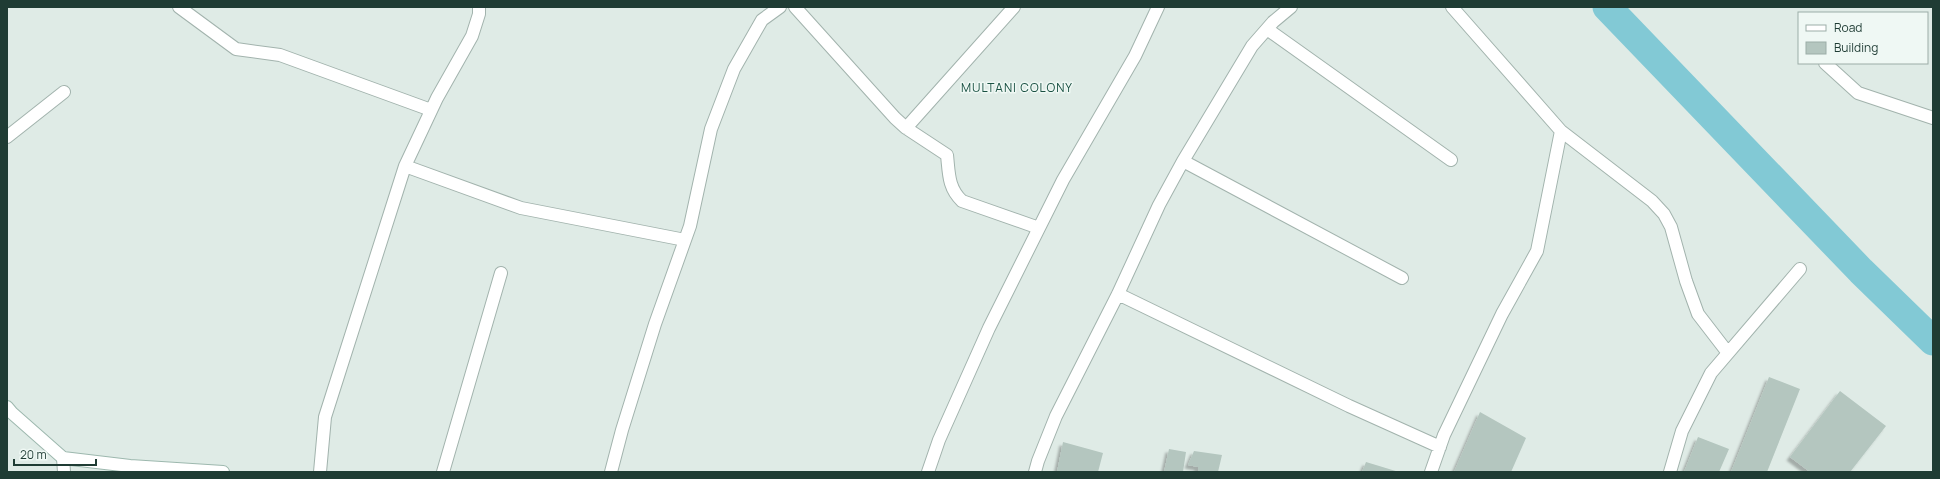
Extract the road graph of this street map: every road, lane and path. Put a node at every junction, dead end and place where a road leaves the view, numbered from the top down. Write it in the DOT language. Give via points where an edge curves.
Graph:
graph roads {
  1 [pos="179,7"];
  2 [pos="479,7"];
  3 [pos="780,7"];
  4 [pos="795,7"];
  5 [pos="1014,7"];
  6 [pos="1158,7"];
  7 [pos="1291,7"];
  8 [pos="1452,7"];
  9 [pos="1267,29"];
  10 [pos="1826,64"];
  11 [pos="64,92"];
  12 [pos="431,110"];
  13 [pos="1933,118"];
  14 [pos="906,128"];
  15 [pos="1561,131"];
  16 [pos="7,137"];
  17 [pos="1451,160"];
  18 [pos="1183,161"];
  19 [pos="405,166"];
  20 [pos="1039,228"];
  21 [pos="685,240"];
  22 [pos="1800,269"];
  23 [pos="501,273"];
  24 [pos="1402,278"];
  25 [pos="1118,294"];
  26 [pos="1728,352"];
  27 [pos="9,413"];
  28 [pos="1440,447"];
  29 [pos="63,458"];
  30 [pos="64,472"];
  31 [pos="223,472"];
  32 [pos="320,472"];
  33 [pos="443,472"];
  34 [pos="611,472"];
  35 [pos="928,472"];
  36 [pos="1035,472"];
  37 [pos="1431,472"];
  38 [pos="1670,472"];
  1 -- 12 [label="street" via="236,49 280,55"];
  2 -- 12 [label="street" via="472,36"];
  3 -- 21 [label="street" via="762,20 734,69 711,129"];
  4 -- 14 [label="street"];
  5 -- 14 [label="street"];
  6 -- 20 [label="street" via="1135,56 1063,180"];
  7 -- 9 [label="street"];
  8 -- 15 [label="street"];
  9 -- 17 [label="street"];
  9 -- 18 [label="street" via="1252,46"];
  10 -- 13 [label="street" via="1858,93"];
  11 -- 16 [label="street"];
  12 -- 19 [label="street"];
  14 -- 20 [label="street" via="947,155 950,185 962,202"];
  15 -- 26 [label="street" via="1652,201 1664,214 1671,227 1691,299 1698,314"];
  15 -- 28 [label="street" via="1537,251 1502,314"];
  18 -- 24 [label="street"];
  18 -- 25 [label="street" via="1159,205"];
  19 -- 21 [label="street" via="521,208"];
  19 -- 32 [label="street" via="325,417"];
  20 -- 35 [label="street" via="986,335 939,440"];
  21 -- 34 [label="street" via="650,339"];
  22 -- 26 [label="street"];
  23 -- 33 [label="street"];
  25 -- 28 [label="street" via="1349,406"];
  25 -- 36 [label="street" via="1056,416"];
  26 -- 38 [label="street" via="1711,373 1686,424"];
  27 -- 29 [label="street"];
  28 -- 37 [label="street"];
  29 -- 30 [label="street"];
  29 -- 31 [label="street" via="130,466"];
}
